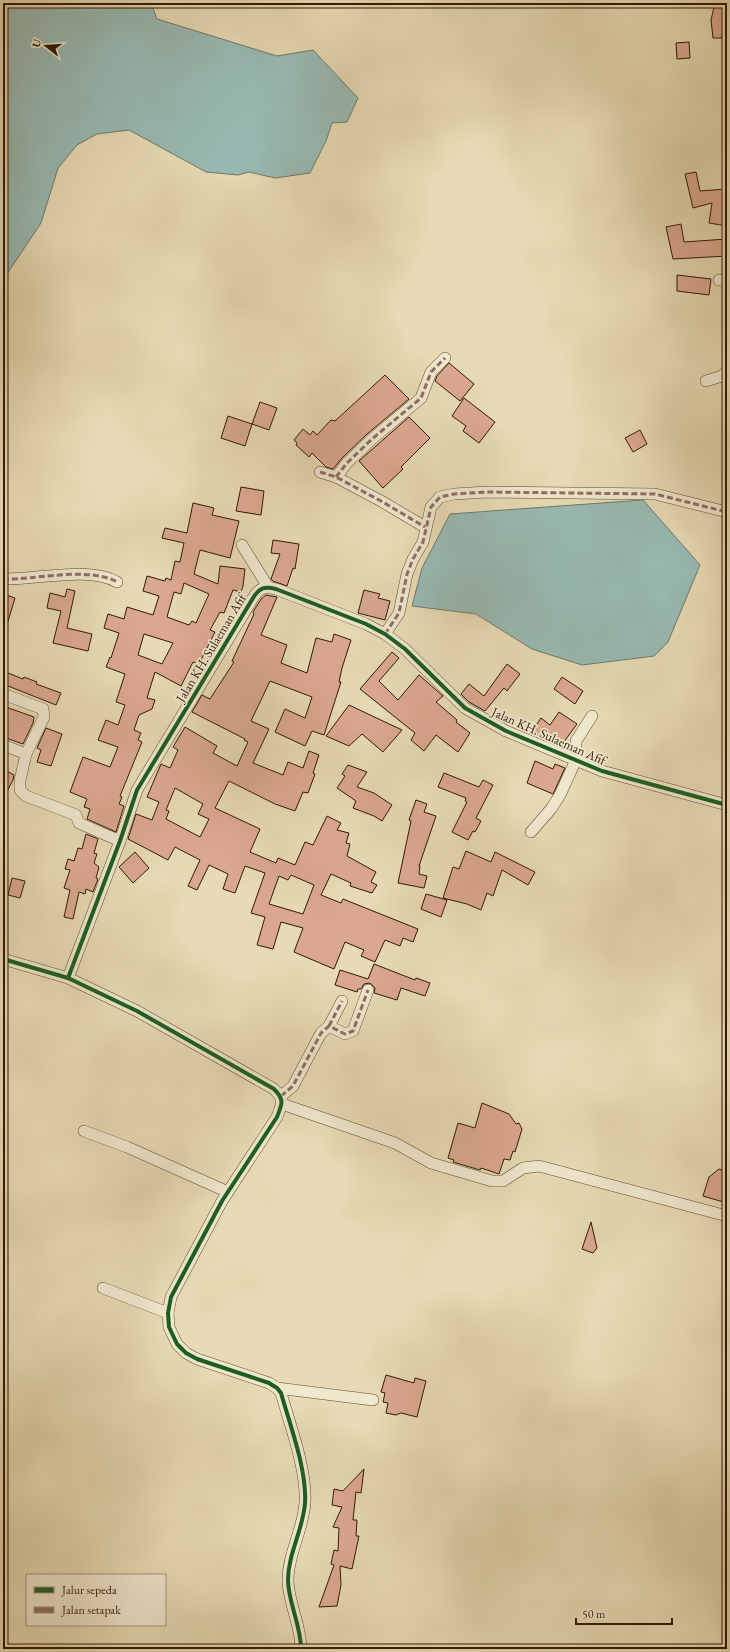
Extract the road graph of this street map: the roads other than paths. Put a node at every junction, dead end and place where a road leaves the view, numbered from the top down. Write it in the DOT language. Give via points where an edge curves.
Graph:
graph roads {
  1 [pos="444,358"];
  2 [pos="727,371"];
  3 [pos="706,381"];
  4 [pos="320,472"];
  5 [pos="336,477"];
  6 [pos="727,512"];
  7 [pos="425,527"];
  8 [pos="242,545"];
  9 [pos="3,579"];
  10 [pos="117,582"];
  11 [pos="268,587"];
  12 [pos="385,634"];
  13 [pos="3,694"];
  14 [pos="592,716"];
  15 [pos="3,745"];
  16 [pos="26,754"];
  17 [pos="576,760"];
  18 [pos="727,805"];
  19 [pos="531,832"];
  20 [pos="120,840"];
  21 [pos="3,960"];
  22 [pos="68,978"];
  23 [pos="368,990"];
  24 [pos="342,1001"];
  25 [pos="329,1026"];
  26 [pos="281,1100"];
  27 [pos="84,1131"];
  28 [pos="228,1192"];
  29 [pos="727,1216"];
  30 [pos="103,1288"];
  31 [pos="168,1313"];
  32 [pos="277,1388"];
  33 [pos="373,1400"];
  34 [pos="301,1649"];
  1 -- 5 [label="street" via="431,372 421,398 380,432"];
  2 -- 3 [label="street" via="722,376"];
  4 -- 5 [label="street"];
  5 -- 7 [label="street"];
  6 -- 7 [label="street" via="655,494 488,492 440,497 431,506"];
  7 -- 12 [label="street" via="423,542 412,560 399,613"];
  8 -- 11 [label="street"];
  9 -- 10 [label="street" via="84,575"];
  11 -- 12 [label="street, Jalan KH. Sulaeman Afif" via="366,624"];
  11 -- 20 [label="street, Jalan KH. Sulaeman Afif" via="257,592 137,790"];
  12 -- 17 [label="street, Jalan KH. Sulaeman Afif" via="405,649 465,708 506,731"];
  13 -- 16 [label="street" via="43,709 44,717"];
  14 -- 17 [label="street" via="576,742"];
  15 -- 16 [label="street"];
  16 -- 20 [label="street" via="20,780 20,790 26,796 76,814 79,823"];
  17 -- 18 [label="street, Jalan KH. Sulaeman Afif" via="602,772"];
  17 -- 19 [label="street" via="560,795"];
  20 -- 22 [label="street, Jalan KH. Sulaeman Afif"];
  21 -- 22 [label="street"];
  22 -- 26 [label="street" via="137,1011 274,1089"];
  23 -- 25 [label="street" via="353,1031 345,1034"];
  24 -- 25 [label="street"];
  25 -- 26 [label="street" via="322,1033 293,1086"];
  26 -- 28 [label="street" via="277,1117"];
  26 -- 29 [label="street" via="395,1142 431,1163 492,1181 503,1182 523,1168 539,1166"];
  27 -- 28 [label="street" via="127,1146"];
  28 -- 31 [label="street" via="200,1239 171,1297"];
  30 -- 31 [label="street"];
  31 -- 32 [label="street" via="177,1344 186,1353"];
  32 -- 33 [label="street"];
  32 -- 34 [label="street" via="281,1393 297,1450 305,1490 305,1504 289,1566 288,1581 299,1627"];
}
